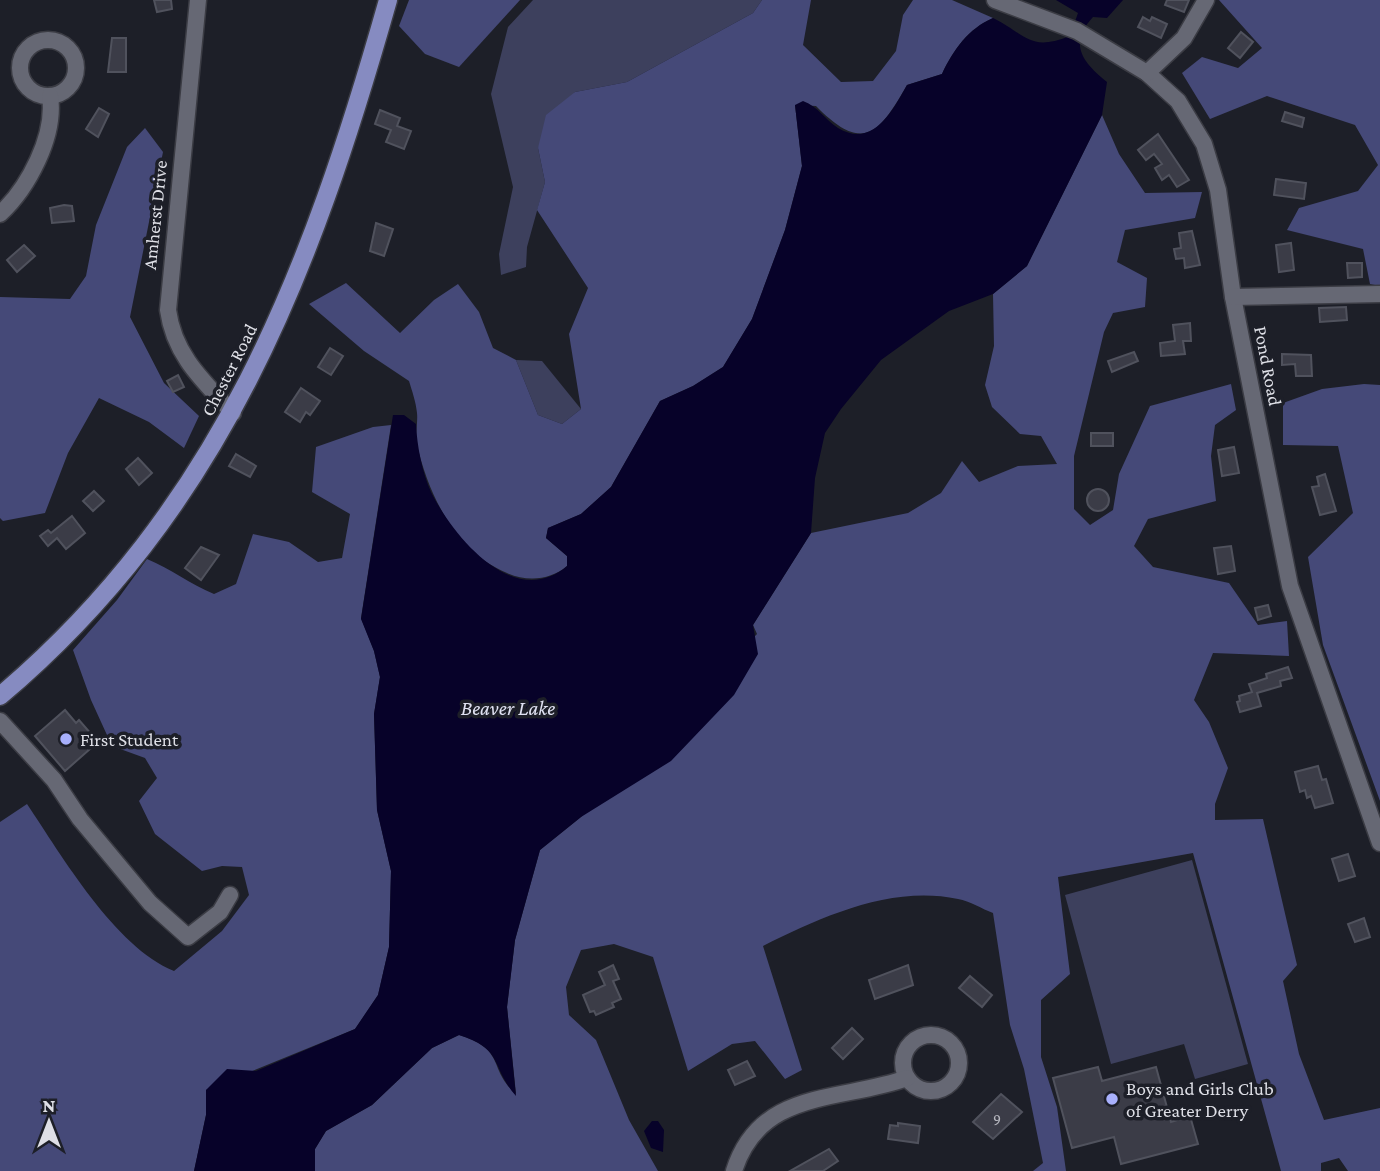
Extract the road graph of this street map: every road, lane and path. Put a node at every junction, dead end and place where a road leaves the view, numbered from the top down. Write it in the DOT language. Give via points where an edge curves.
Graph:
graph roads {
  1 [pos="198,0"];
  2 [pos="388,0"];
  3 [pos="996,0"];
  4 [pos="1206,0"];
  5 [pos="1147,73"];
  6 [pos="50,96"];
  7 [pos="0,214"];
  8 [pos="1380,294"];
  9 [pos="1233,297"];
  10 [pos="233,413"];
  11 [pos="0,695"];
  12 [pos="0,721"];
  13 [pos="1380,843"];
  14 [pos="230,895"];
  15 [pos="907,1077"];
  16 [pos="734,1171"];
  1 -- 10 [label="street, Amherst Drive" via="168,310 173,336 185,359"];
  2 -- 10 [label="main road, Chester Road" via="305,254"];
  3 -- 5 [label="street, Pond Road" via="1103,44"];
  4 -- 5 [label="street" via="1184,38"];
  5 -- 9 [label="street, Pond Road" via="1178,101 1204,144 1218,190"];
  6 -- 7 [label="street" via="50,116 36,165 24,188"];
  8 -- 9 [label="street"];
  9 -- 13 [label="street, Pond Road" via="1290,586"];
  10 -- 11 [label="main road, Chester Road" via="140,552 68,632"];
  12 -- 14 [label="street" via="54,780 150,903 187,937 220,912"];
  15 -- 16 [label="street" via="805,1101 779,1112 752,1136"];
}
